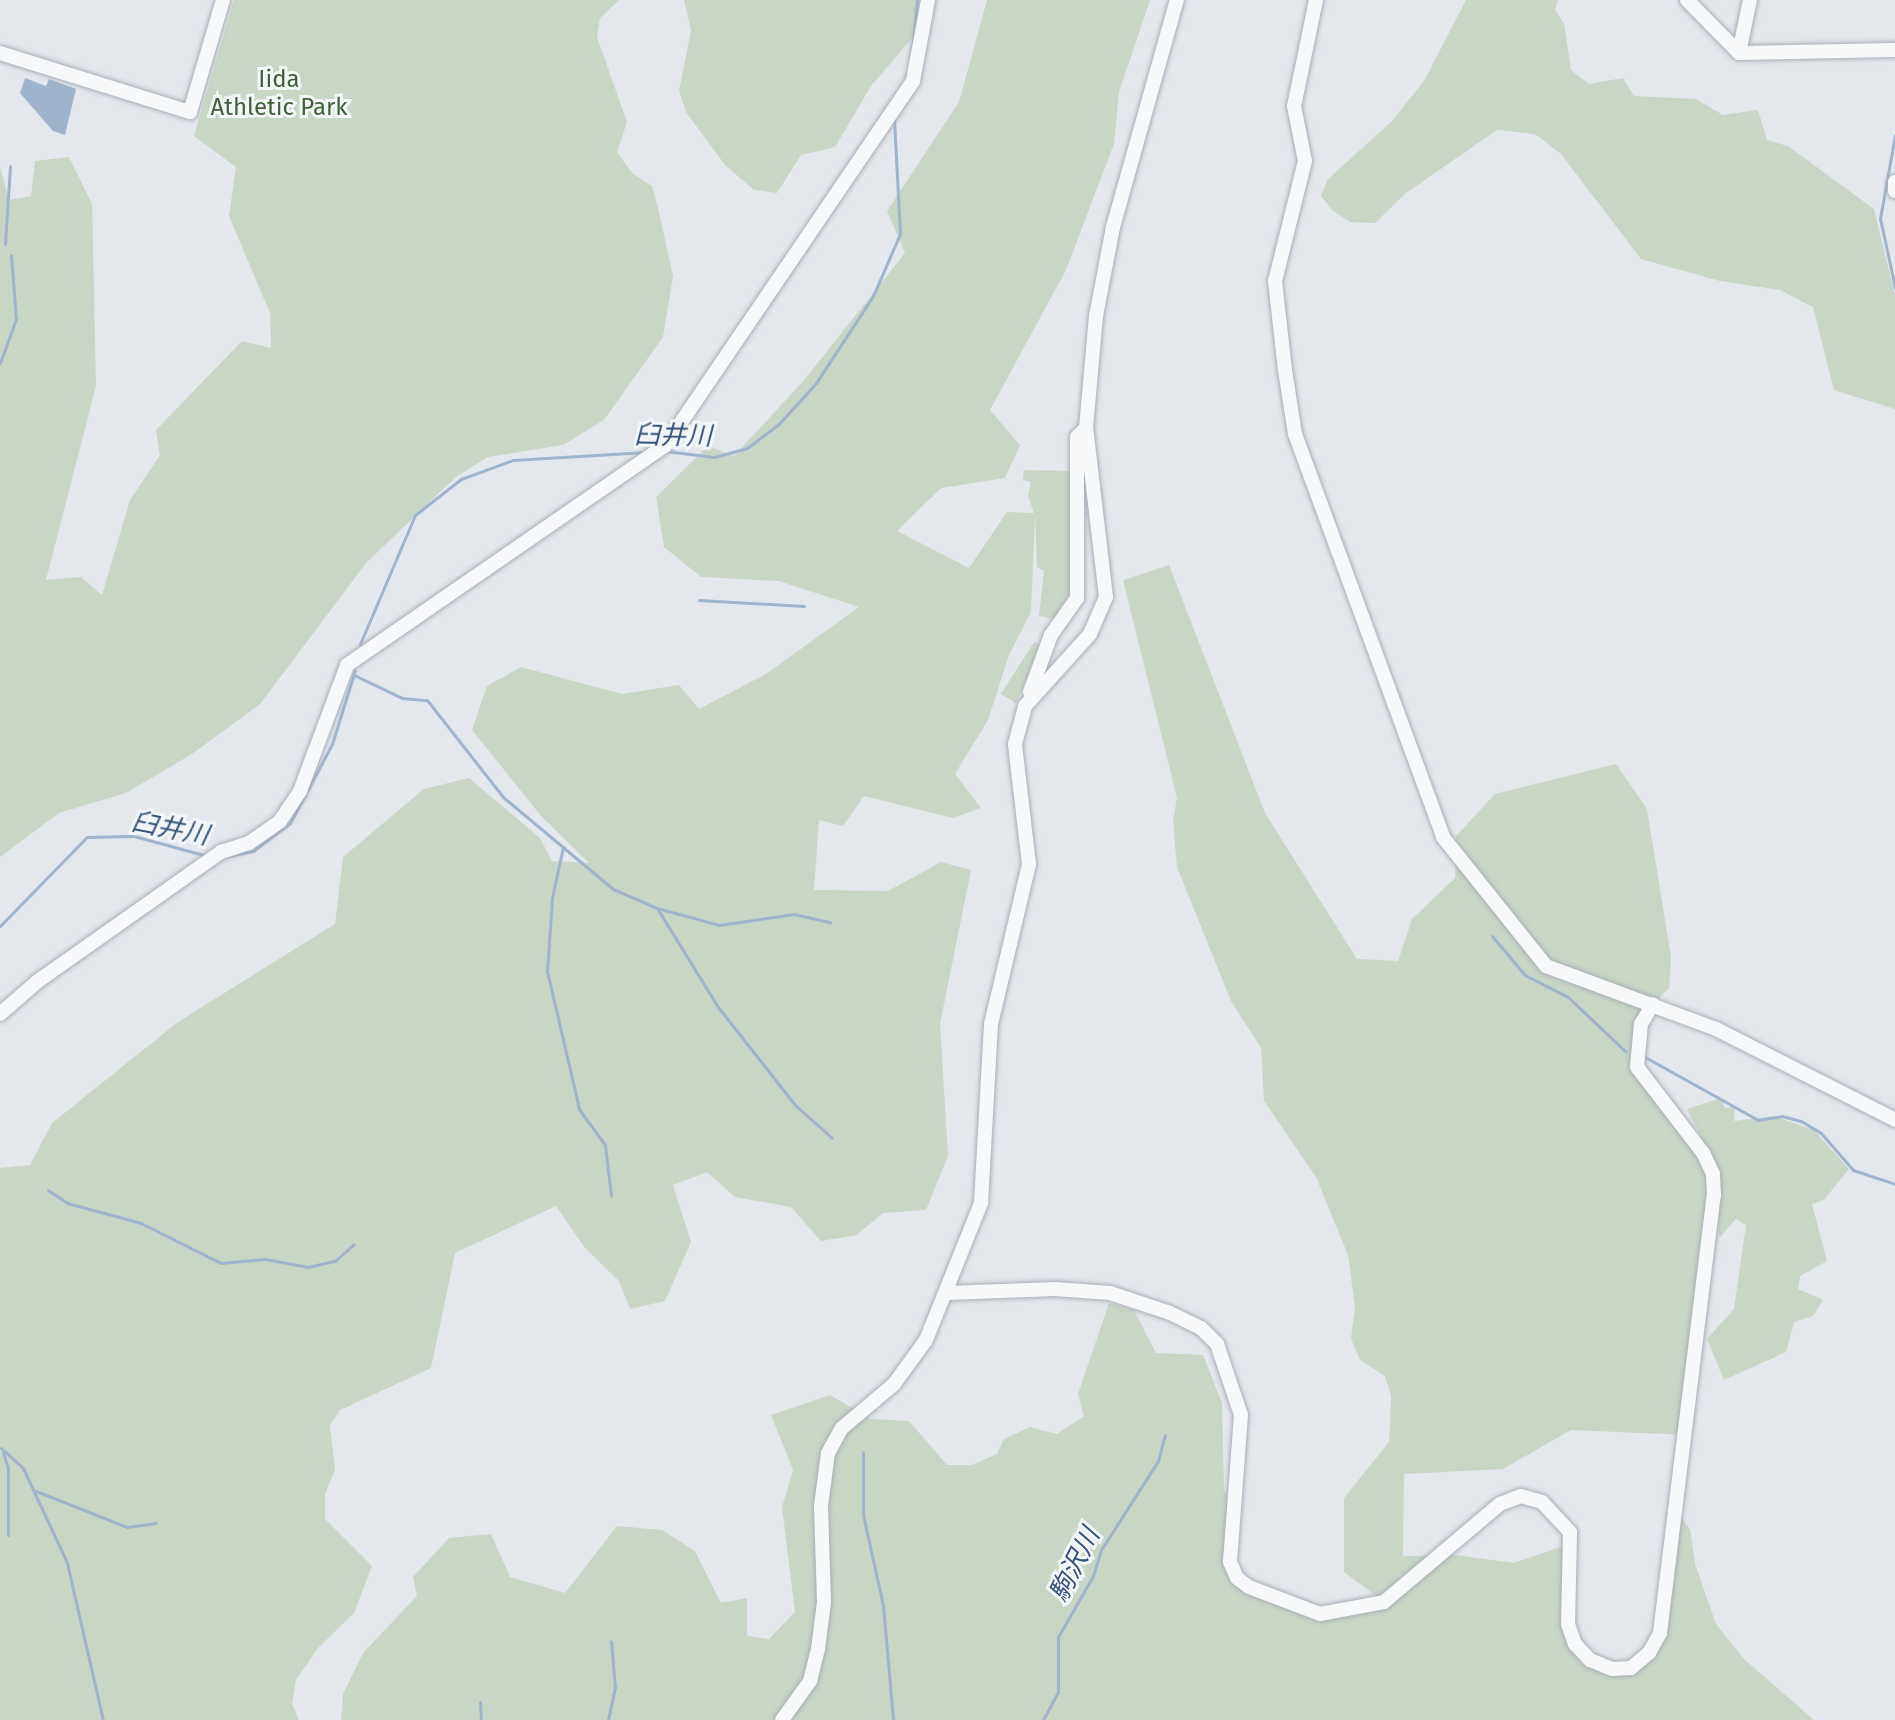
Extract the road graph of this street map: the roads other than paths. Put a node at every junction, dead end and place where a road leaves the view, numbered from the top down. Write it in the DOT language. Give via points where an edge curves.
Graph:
graph roads {
  1 [pos="223,0"];
  2 [pos="928,0"];
  3 [pos="1177,0"];
  4 [pos="1316,0"];
  5 [pos="1687,0"];
  6 [pos="1750,0"];
  7 [pos="1895,50"];
  8 [pos="0,53"];
  9 [pos="1739,53"];
  10 [pos="1895,182"];
  11 [pos="1895,191"];
  12 [pos="1086,428"];
  13 [pos="1025,706"];
  14 [pos="1653,1004"];
  15 [pos="0,1014"];
  16 [pos="1895,1120"];
  17 [pos="948,1293"];
  18 [pos="782,1720"];
  1 -- 8 [label="street" via="190,112"];
  2 -- 15 [label="street" via="913,81 665,446 347,665 300,791 280,821 249,843 221,852 38,981"];
  3 -- 12 [label="street" via="1113,227 1096,316"];
  4 -- 14 [label="street" via="1294,106 1305,161 1275,281 1295,434 1443,837 1546,966"];
  5 -- 9 [label="street"];
  6 -- 9 [label="street"];
  7 -- 9 [label="street"];
  10 -- 11 [label="street"];
  12 -- 13 [label="street" via="1077,437 1077,598 1051,635"];
  12 -- 13 [label="street" via="1106,597 1090,634"];
  13 -- 17 [label="street" via="1015,744 1029,864 991,1024 983,1192"];
  14 -- 16 [label="street" via="1716,1029"];
  14 -- 17 [label="street" via="1641,1024 1637,1067 1703,1153 1713,1174 1714,1195 1660,1633 1649,1653 1631,1668 1612,1669 1590,1660 1575,1644 1568,1624 1570,1532 1542,1502 1521,1496 1500,1504 1384,1602 1320,1614 1249,1587 1237,1578 1230,1562 1241,1415 1217,1344 1201,1328 1110,1293"];
  17 -- 18 [label="street" via="904,1373 842,1428 828,1453 821,1506 824,1602 818,1649 810,1681"];
}
